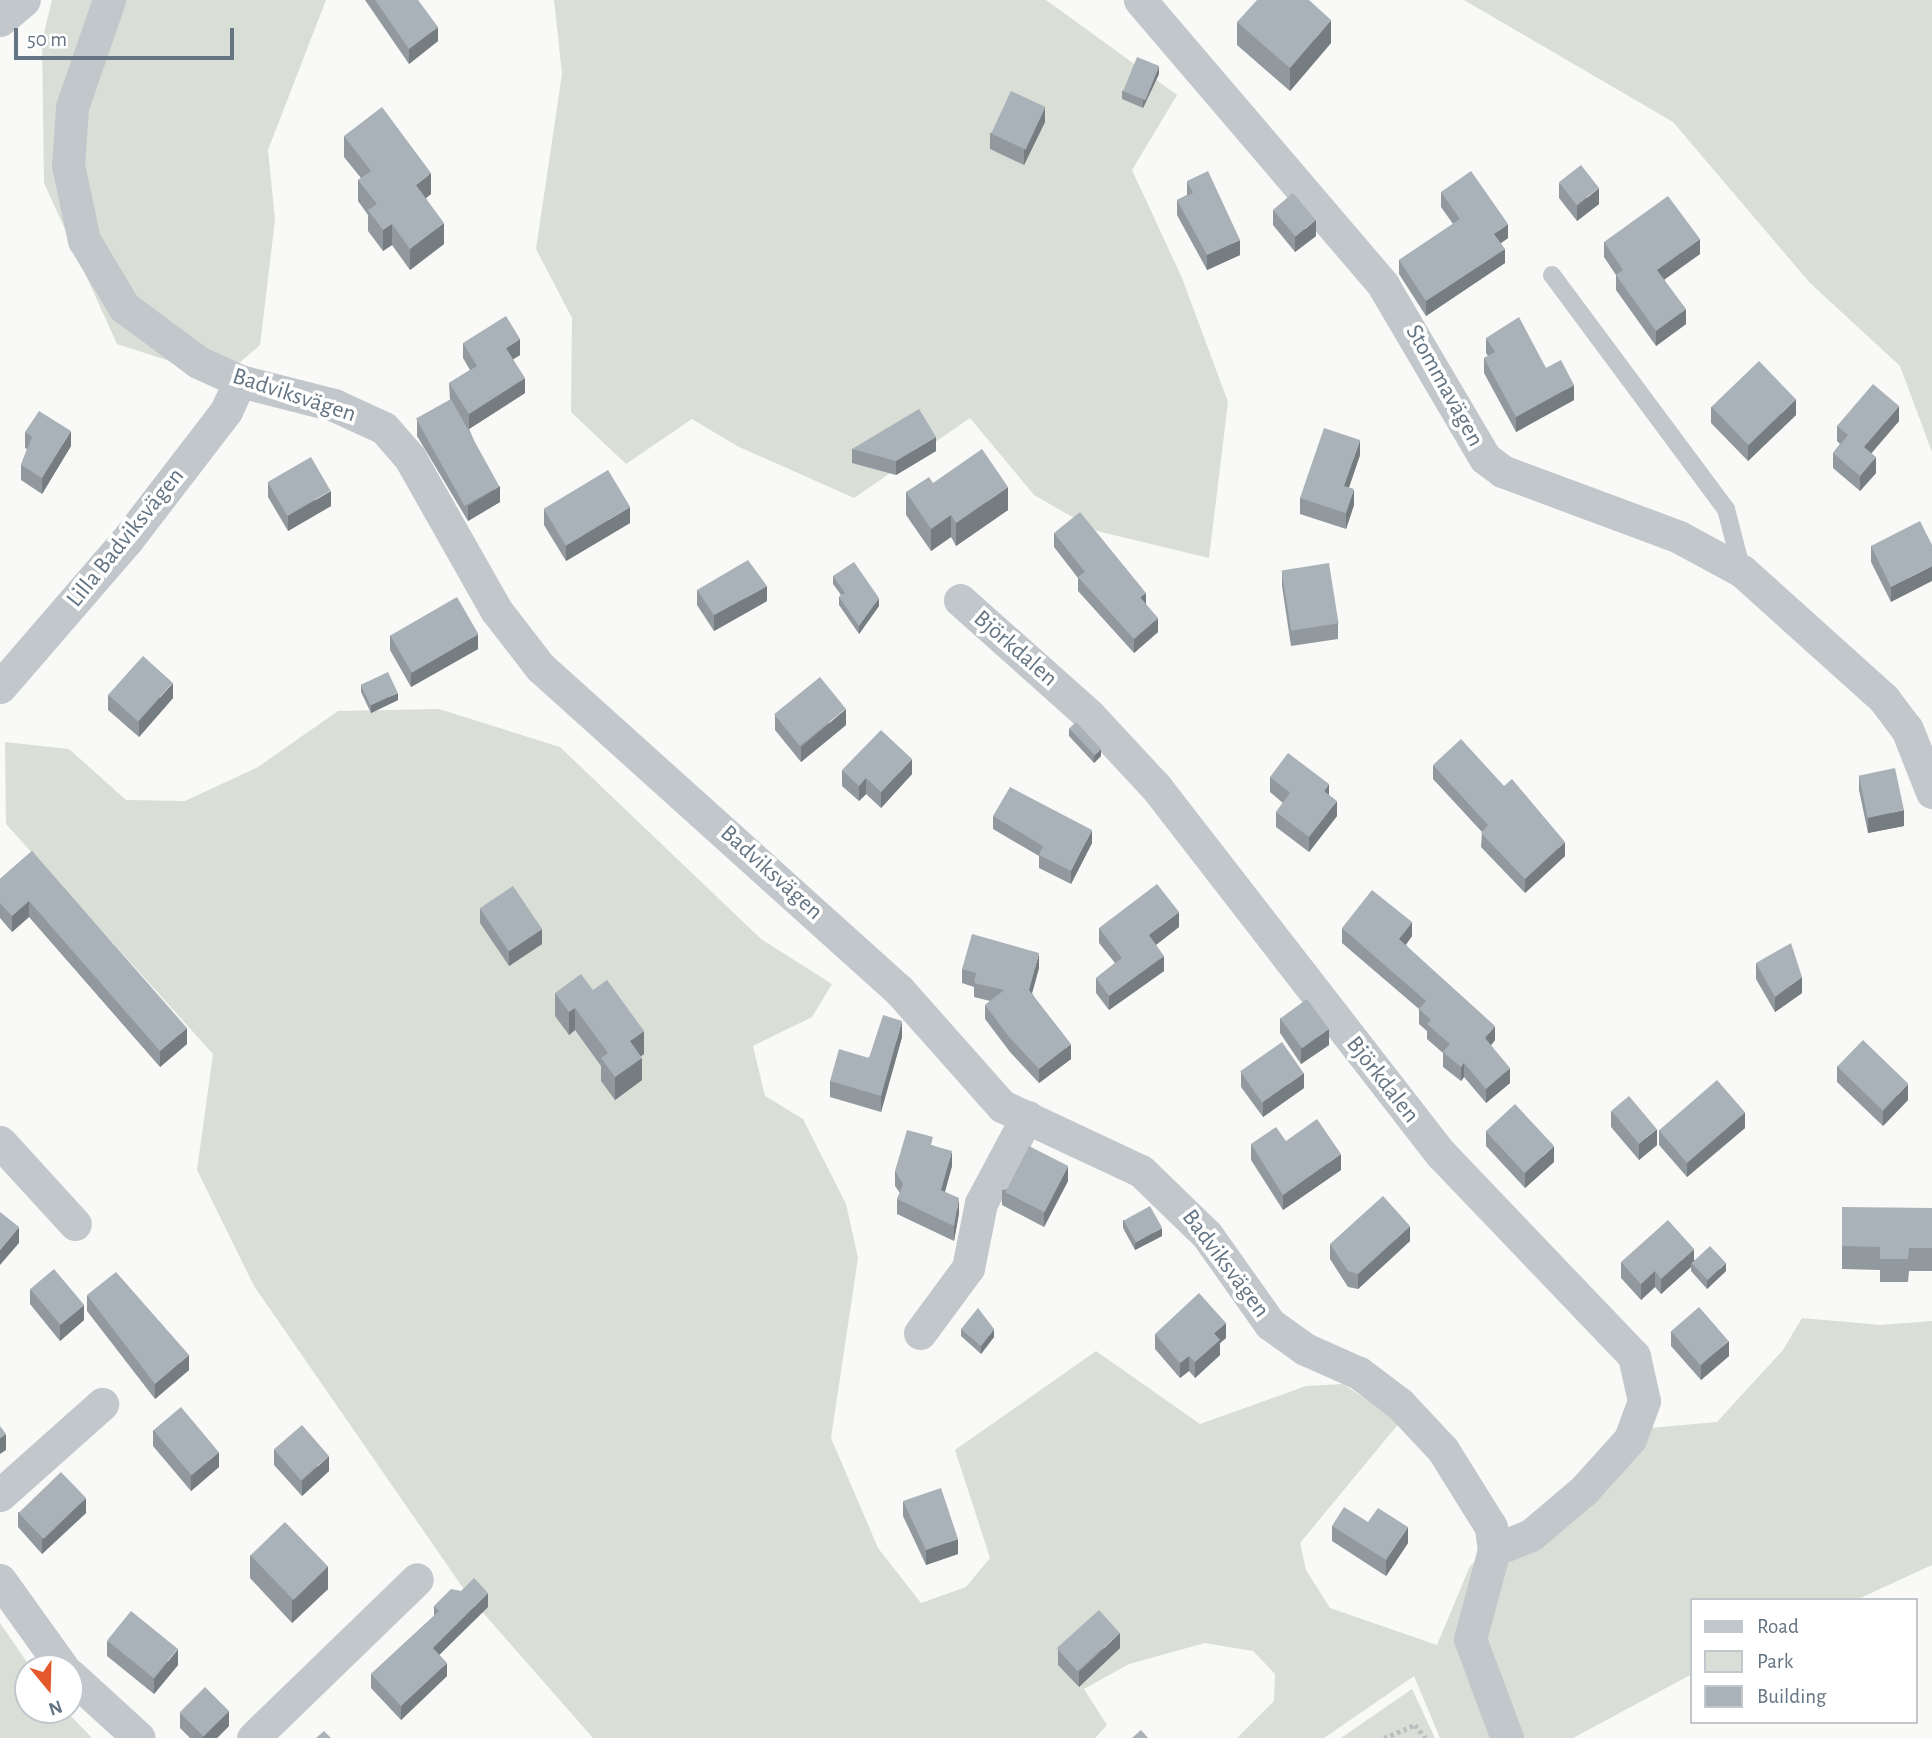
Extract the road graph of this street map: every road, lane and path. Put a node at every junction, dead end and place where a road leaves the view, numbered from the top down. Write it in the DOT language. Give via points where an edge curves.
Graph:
graph roads {
  1 [pos="24,0"];
  2 [pos="109,0"];
  3 [pos="1140,0"];
  4 [pos="0,20"];
  5 [pos="1552,275"];
  6 [pos="240,381"];
  7 [pos="1742,571"];
  8 [pos="960,600"];
  9 [pos="0,687"];
  10 [pos="1932,792"];
  11 [pos="1027,1117"];
  12 [pos="0,1142"];
  13 [pos="75,1224"];
  14 [pos="920,1333"];
  15 [pos="102,1404"];
  16 [pos="0,1495"];
  17 [pos="1494,1550"];
  18 [pos="417,1578"];
  19 [pos="0,1580"];
  20 [pos="53,1654"];
  21 [pos="84,1688"];
  22 [pos="139,1738"];
  23 [pos="253,1738"];
  24 [pos="1384,1738"];
  25 [pos="1426,1738"];
  26 [pos="1507,1738"];
  1 -- 4 [label="street"];
  2 -- 6 [label="street, Badviksvägen" via="67,135 74,208 84,240 134,317 198,362"];
  3 -- 7 [label="street, Stommavägen" via="1383,285 1485,458 1502,471 1679,537"];
  5 -- 7 [label="lane" via="1726,509"];
  6 -- 9 [label="street, Lilla Badviksvägen" via="226,411 127,540"];
  6 -- 11 [label="street, Badviksvägen" via="334,405 384,428 410,458 496,610 540,667 898,989 1002,1106"];
  7 -- 10 [label="street, Stommavägen" via="1884,699 1907,729"];
  8 -- 17 [label="street, Björkdalen" via="1089,715 1156,787 1441,1154 1634,1356 1644,1401 1630,1439 1584,1490 1531,1535"];
  11 -- 14 [label="street" via="982,1203 968,1268"];
  11 -- 17 [label="street, Badviksvägen" via="1141,1171 1169,1192 1270,1324 1305,1349 1359,1373 1400,1404 1476,1494"];
  12 -- 13 [label="street"];
  15 -- 16 [label="street"];
  17 -- 26 [label="street" via="1469,1639"];
  18 -- 23 [label="street"];
  19 -- 20 [label="street"];
  21 -- 22 [label="street"];
  24 -- 25 [label="path" via="1415,1725"];
}
